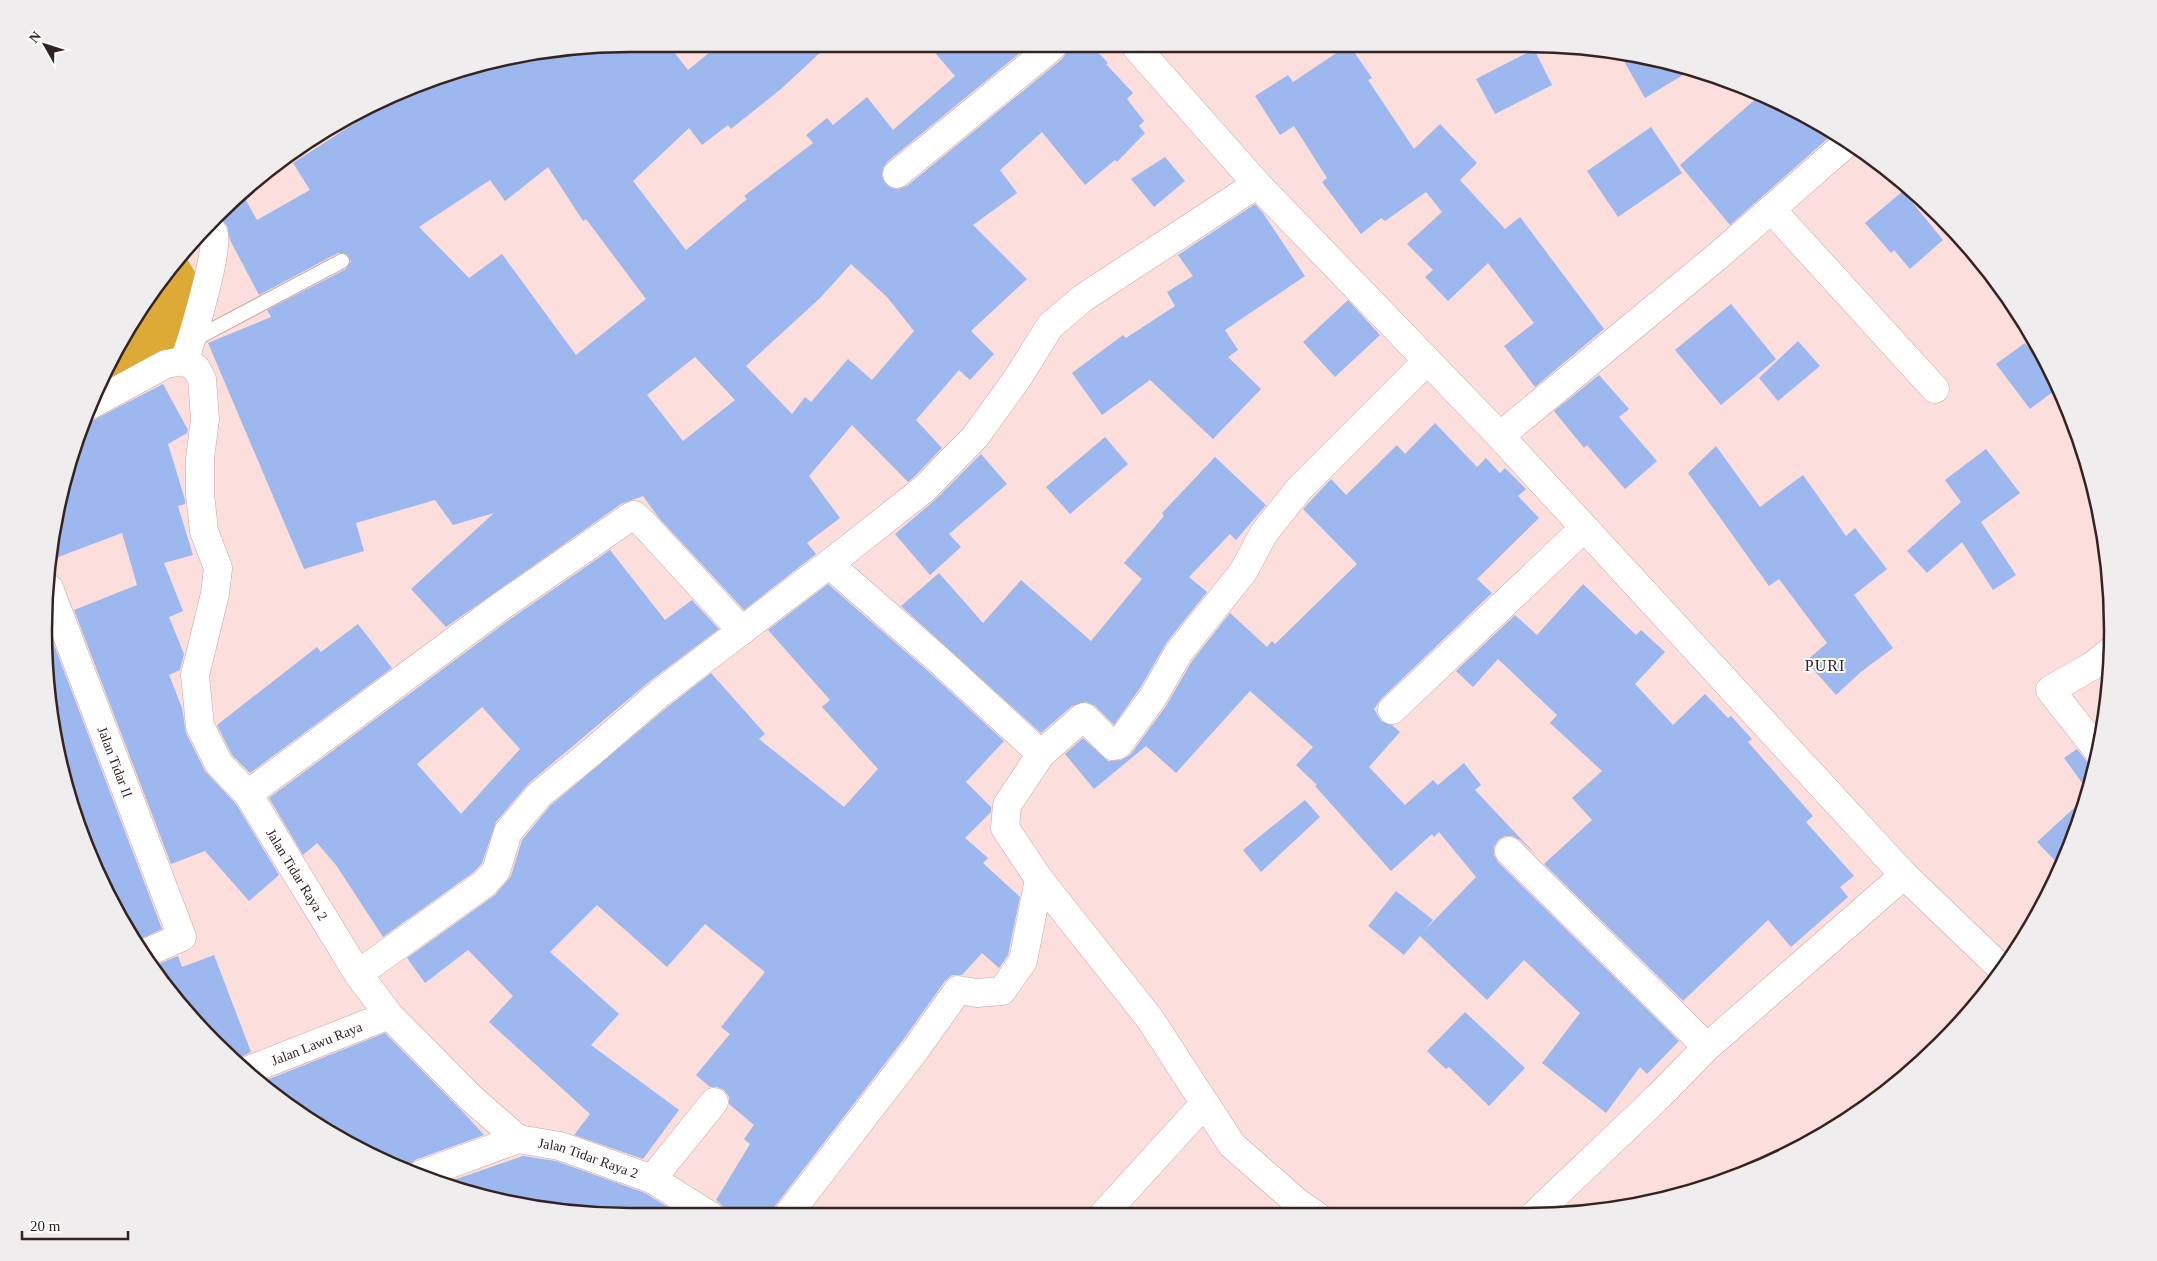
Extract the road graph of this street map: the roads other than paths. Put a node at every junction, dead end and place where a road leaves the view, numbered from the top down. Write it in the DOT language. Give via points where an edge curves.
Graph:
graph roads {
  1 [pos="1046,52"];
  2 [pos="1140,52"];
  3 [pos="1842,147"];
  4 [pos="897,174"];
  5 [pos="1257,184"];
  6 [pos="1771,208"];
  7 [pos="212,232"];
  8 [pos="342,261"];
  9 [pos="188,351"];
  10 [pos="1427,361"];
  11 [pos="1935,389"];
  12 [pos="101,399"];
  13 [pos="1500,436"];
  14 [pos="1584,528"];
  15 [pos="829,564"];
  16 [pos="54,600"];
  17 [pos="742,630"];
  18 [pos="2103,657"];
  19 [pos="1392,710"];
  20 [pos="2093,744"];
  21 [pos="1041,754"];
  22 [pos="248,794"];
  23 [pos="1509,852"];
  24 [pos="1904,875"];
  25 [pos="1039,879"];
  26 [pos="149,951"];
  27 [pos="1998,965"];
  28 [pos="358,974"];
  29 [pos="388,1015"];
  30 [pos="1707,1047"];
  31 [pos="253,1068"];
  32 [pos="714,1102"];
  33 [pos="1205,1103"];
  34 [pos="518,1139"];
  35 [pos="428,1172"];
  36 [pos="652,1179"];
  37 [pos="698,1208"];
  38 [pos="793,1208"];
  39 [pos="1109,1208"];
  40 [pos="1305,1208"];
  41 [pos="1542,1208"];
  1 -- 4 [label="street"];
  2 -- 5 [label="street"];
  3 -- 6 [label="street"];
  5 -- 10 [label="street"];
  5 -- 15 [label="street" via="1083,298 1050,326 976,437 924,489"];
  6 -- 11 [label="street"];
  6 -- 13 [label="street"];
  7 -- 9 [label="street" via="213,253"];
  8 -- 9 [label="lane"];
  9 -- 12 [label="street"];
  9 -- 22 [label="street, Jalan Tidar Raya 2" via="202,379 205,419 200,494 204,531 218,568 215,594 195,675 200,726 219,764"];
  10 -- 13 [label="street"];
  10 -- 21 [label="street" via="1299,489 1264,533 1243,572 1179,652 1153,697 1118,745 1113,746 1084,717"];
  13 -- 14 [label="street"];
  14 -- 19 [label="street"];
  14 -- 24 [label="street"];
  15 -- 17 [label="street"];
  15 -- 21 [label="street"];
  16 -- 26 [label="street, Jalan Tidar II" via="182,937"];
  17 -- 22 [label="street" via="634,515 500,607"];
  17 -- 28 [label="street" via="660,693 539,795 508,832 496,871 484,884"];
  18 -- 20 [label="street" via="2050,690"];
  21 -- 25 [label="street" via="1007,805 1005,828"];
  22 -- 28 [label="street, Jalan Tidar Raya 2"];
  23 -- 30 [label="street"];
  24 -- 27 [label="street"];
  24 -- 30 [label="street"];
  25 -- 33 [label="street" via="1150,1019"];
  25 -- 38 [label="street" via="1023,961 1002,990 977,993 958,990"];
  28 -- 29 [label="street, Jalan Tidar Raya 2"];
  29 -- 31 [label="street, Jalan Lawu Raya"];
  29 -- 34 [label="street, Jalan Tidar Raya 2" via="471,1098"];
  30 -- 41 [label="street"];
  32 -- 36 [label="street"];
  33 -- 39 [label="street"];
  33 -- 40 [label="street" via="1232,1145"];
  34 -- 35 [label="street"];
  34 -- 36 [label="street, Jalan Tidar Raya 2" via="560,1146"];
  36 -- 37 [label="street, Jalan Tidar Raya 2"];
}
